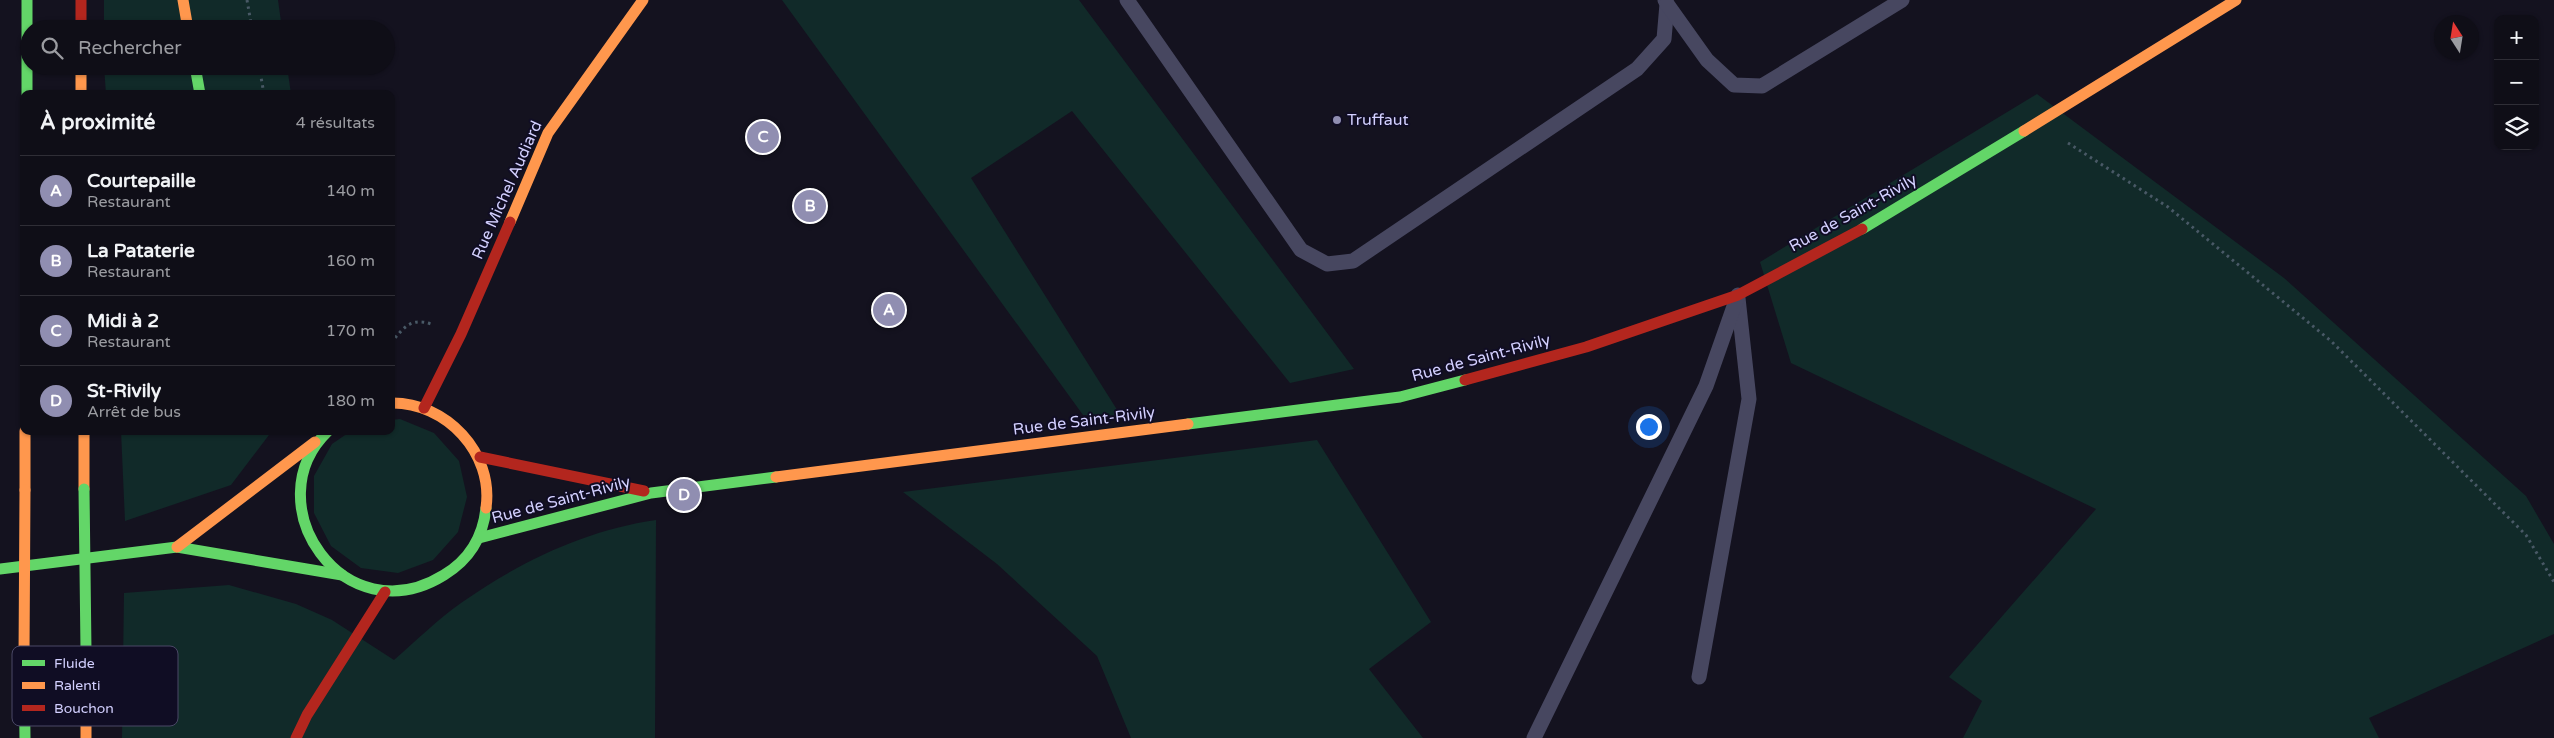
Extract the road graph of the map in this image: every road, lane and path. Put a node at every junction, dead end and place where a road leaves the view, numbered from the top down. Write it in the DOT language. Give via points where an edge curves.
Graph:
graph roads {
  1 [pos="27,0"];
  2 [pos="81,0"];
  3 [pos="183,0"];
  4 [pos="247,0"];
  5 [pos="643,0"];
  6 [pos="1127,0"];
  7 [pos="1902,0"];
  8 [pos="2236,0"];
  9 [pos="1666,2"];
  10 [pos="27,20"];
  11 [pos="81,20"];
  12 [pos="186,20"];
  13 [pos="250,20"];
  14 [pos="27,75"];
  15 [pos="81,75"];
  16 [pos="197,75"];
  17 [pos="261,75"];
  18 [pos="27,90"];
  19 [pos="81,90"];
  20 [pos="199,90"];
  21 [pos="263,90"];
  22 [pos="2033,126"];
  23 [pos="1738,295"];
  24 [pos="461,334"];
  25 [pos="395,337"];
  26 [pos="395,403"];
  27 [pos="424,408"];
  28 [pos="25,435"];
  29 [pos="84,435"];
  30 [pos="324,435"];
  31 [pos="324,435"];
  32 [pos="480,457"];
  33 [pos="651,492"];
  34 [pos="479,538"];
  35 [pos="177,548"];
  36 [pos="0,569"];
  37 [pos="342,576"];
  38 [pos="2554,582"];
  39 [pos="385,592"];
  40 [pos="24,646"];
  41 [pos="86,646"];
  42 [pos="1699,677"];
  43 [pos="296,738"];
  44 [pos="1534,738"];
  1 -- 10 [label="main road"];
  2 -- 11 [label="main road"];
  3 -- 12 [label="main road"];
  4 -- 13 [label="path"];
  5 -- 24 [label="main road, Rue Michel Audiard" via="548,133"];
  6 -- 9 [label="lane" via="1302,250 1327,264 1353,261 1636,69 1664,39"];
  7 -- 9 [label="lane" via="1762,86 1734,85 1707,60"];
  8 -- 22 [label="main road, Rue de Saint-Rivily"];
  14 -- 18 [label="main road"];
  15 -- 19 [label="main road"];
  16 -- 20 [label="main road"];
  17 -- 21 [label="path"];
  22 -- 23 [label="main road, Rue de Saint-Rivily" via="1883,218"];
  22 -- 38 [label="path" via="2055,135 2168,206 2331,341 2526,534"];
  23 -- 33 [label="main road, Rue de Saint-Rivily" via="1586,347 1400,397"];
  23 -- 42 [label="lane" via="1749,399"];
  23 -- 44 [label="lane" via="1706,386"];
  24 -- 25 [label="path" via="421,320 405,324"];
  24 -- 27 [label="main road, Rue Michel Audiard"];
  26 -- 27 [label="main road"];
  27 -- 32 [label="main road" via="447,419 466,436"];
  28 -- 40 [label="main road, bridge"];
  29 -- 41 [label="main road, bridge"];
  30 -- 35 [label="main road"];
  31 -- 37 [label="main road" via="306,464 300,495 304,526 319,554"];
  32 -- 33 [label="main road, Rue de Saint-Rivily"];
  32 -- 34 [label="main road" via="488,484 488,512"];
  33 -- 34 [label="main road, Rue de Saint-Rivily"];
  34 -- 39 [label="main road" via="460,564 434,582 404,591"];
  35 -- 36 [label="main road"];
  35 -- 37 [label="main road"];
  37 -- 39 [label="main road"];
  39 -- 43 [label="main road" via="307,715"];
}
